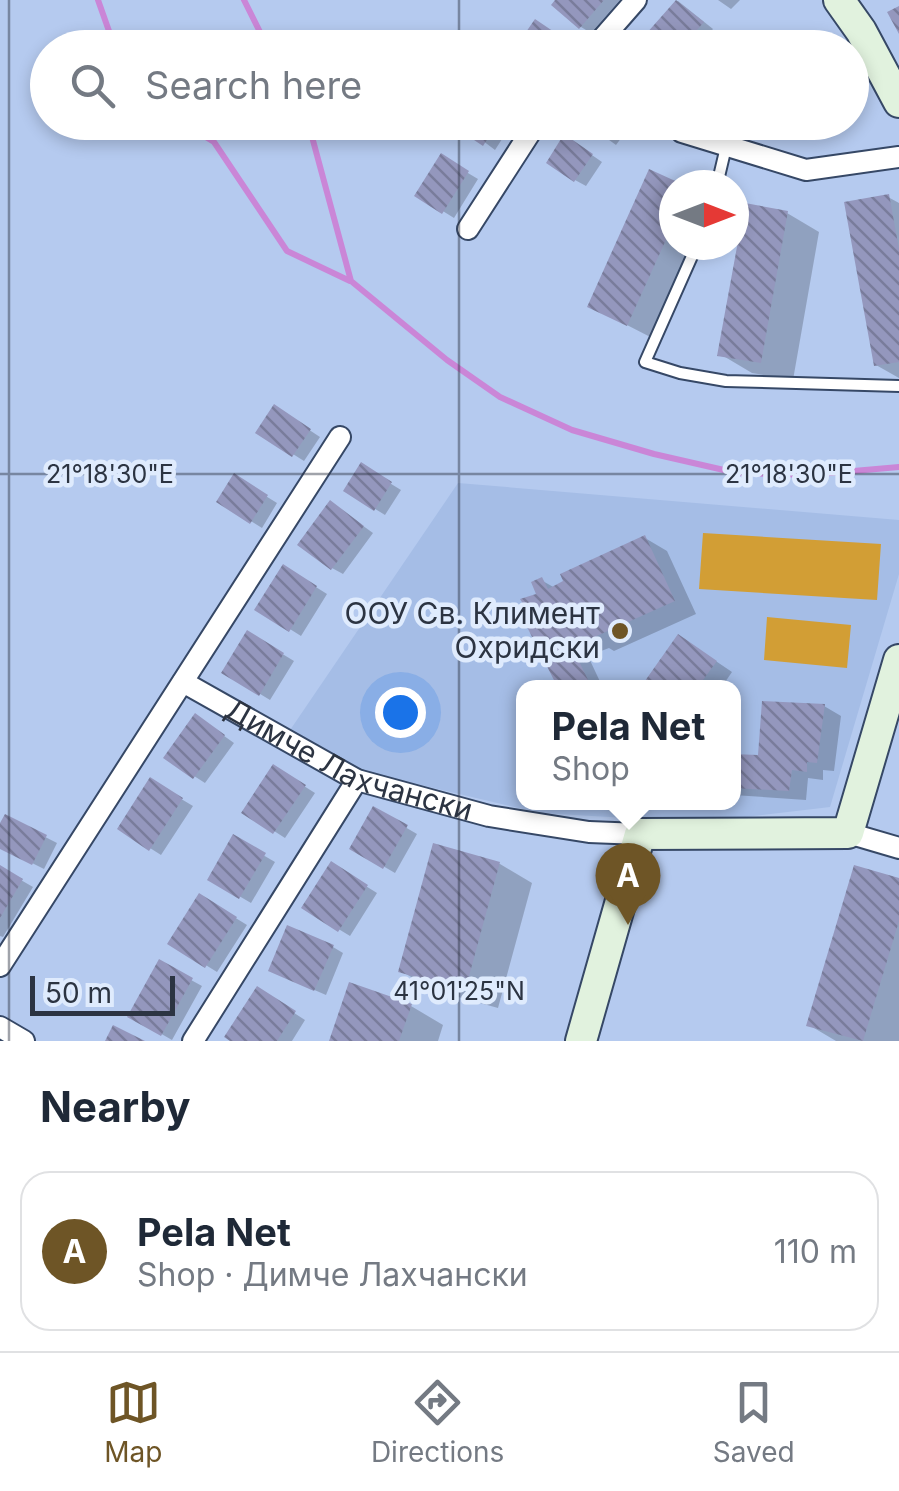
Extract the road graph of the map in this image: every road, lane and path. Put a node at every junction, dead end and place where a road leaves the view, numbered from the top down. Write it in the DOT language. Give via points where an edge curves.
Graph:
graph roads {
  1 [pos="636,0"];
  2 [pos="839,0"];
  3 [pos="610,30"];
  4 [pos="860,30"];
  5 [pos="869,46"];
  6 [pos="899,102"];
  7 [pos="525,140"];
  8 [pos="705,140"];
  9 [pos="726,147"];
  10 [pos="899,158"];
  11 [pos="721,170"];
  12 [pos="468,229"];
  13 [pos="690,260"];
  14 [pos="899,386"];
  15 [pos="340,436"];
  16 [pos="899,660"];
  17 [pos="183,682"];
  18 [pos="357,780"];
  19 [pos="848,833"];
  20 [pos="640,834"];
  21 [pos="899,848"];
  22 [pos="0,966"];
  23 [pos="0,1027"];
  24 [pos="24,1041"];
  25 [pos="193,1041"];
  26 [pos="581,1041"];
  1 -- 3 [label="street"];
  2 -- 4 [label="street"];
  5 -- 6 [label="street"];
  7 -- 12 [label="street"];
  8 -- 9 [label="street"];
  9 -- 10 [label="street" via="806,170"];
  9 -- 11 [label="lane"];
  13 -- 14 [label="lane" via="645,362 726,381"];
  15 -- 17 [label="street"];
  16 -- 19 [label="street"];
  17 -- 18 [label="street, Димче Лахчански"];
  17 -- 22 [label="street"];
  18 -- 20 [label="street, Димче Лахчански" via="489,816"];
  18 -- 25 [label="street"];
  19 -- 20 [label="street, Димче Лахчански"];
  19 -- 21 [label="street, Димче Лахчански"];
  20 -- 26 [label="street"];
  23 -- 24 [label="street"];
}
